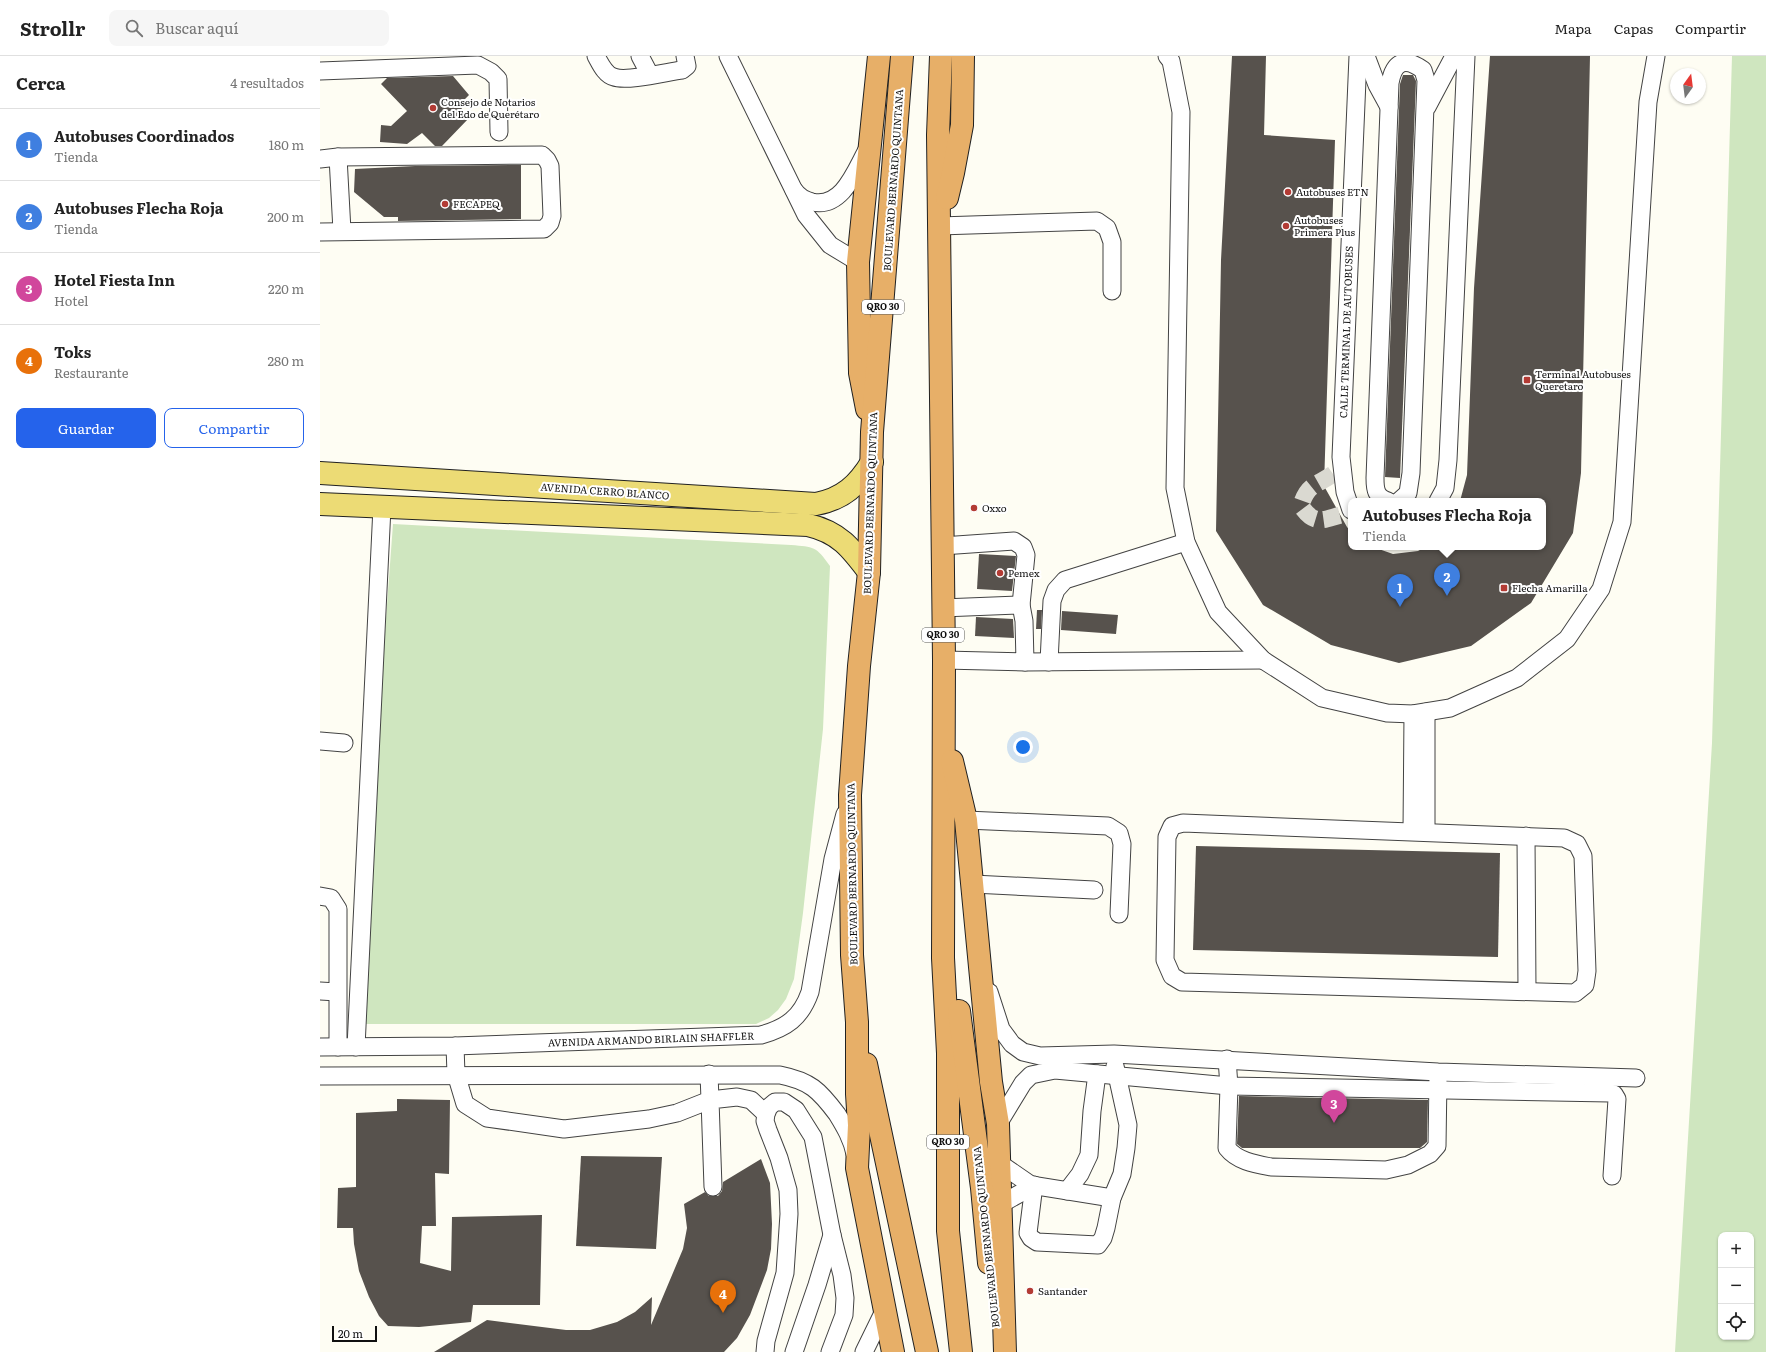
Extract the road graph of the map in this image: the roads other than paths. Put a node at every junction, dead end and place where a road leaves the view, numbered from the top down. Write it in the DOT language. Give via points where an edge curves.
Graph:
graph roads {
  1 [pos="596,56"];
  2 [pos="640,56"];
  3 [pos="685,56"];
  4 [pos="728,56"];
  5 [pos="878,56"];
  6 [pos="902,56"];
  7 [pos="941,56"];
  8 [pos="963,56"];
  9 [pos="1167,56"];
  10 [pos="1358,56"];
  11 [pos="1366,56"];
  12 [pos="1454,56"];
  13 [pos="1466,56"];
  14 [pos="1656,56"];
  15 [pos="320,71"];
  16 [pos="650,75"];
  17 [pos="1390,108"];
  18 [pos="1424,113"];
  19 [pos="499,132"];
  20 [pos="870,144"];
  21 [pos="338,157"];
  22 [pos="320,159"];
  23 [pos="791,185"];
  24 [pos="940,226"];
  25 [pos="342,231"];
  26 [pos="320,232"];
  27 [pos="858,262"];
  28 [pos="1112,291"];
  29 [pos="872,432"];
  30 [pos="1341,457"];
  31 [pos="872,462"];
  32 [pos="320,472"];
  33 [pos="1333,474"];
  34 [pos="1381,498"];
  35 [pos="1402,498"];
  36 [pos="1440,498"];
  37 [pos="320,504"];
  38 [pos="382,507"];
  39 [pos="1348,508"];
  40 [pos="1186,542"];
  41 [pos="942,546"];
  42 [pos="869,572"];
  43 [pos="1022,605"];
  44 [pos="942,608"];
  45 [pos="944,660"];
  46 [pos="1263,660"];
  47 [pos="1025,662"];
  48 [pos="1049,662"];
  49 [pos="1420,713"];
  50 [pos="942,723"];
  51 [pos="320,741"];
  52 [pos="344,743"];
  53 [pos="850,795"];
  54 [pos="966,820"];
  55 [pos="1419,832"];
  56 [pos="1526,836"];
  57 [pos="973,884"];
  58 [pos="1094,890"];
  59 [pos="320,896"];
  60 [pos="1119,914"];
  61 [pos="944,932"];
  62 [pos="980,958"];
  63 [pos="1527,991"];
  64 [pos="328,992"];
  65 [pos="857,1022"];
  66 [pos="455,1046"];
  67 [pos="338,1047"];
  68 [pos="356,1047"];
  69 [pos="320,1048"];
  70 [pos="1114,1054"];
  71 [pos="1227,1059"];
  72 [pos="1438,1072"];
  73 [pos="456,1074"];
  74 [pos="709,1074"];
  75 [pos="1097,1074"];
  76 [pos="320,1076"];
  77 [pos="1116,1076"];
  78 [pos="1636,1078"];
  79 [pos="1229,1086"];
  80 [pos="1439,1090"];
  81 [pos="710,1100"];
  82 [pos="766,1114"];
  83 [pos="998,1124"];
  84 [pos="999,1163"];
  85 [pos="857,1168"];
  86 [pos="1612,1176"];
  87 [pos="1032,1185"];
  88 [pos="713,1187"];
  89 [pos="1066,1192"];
  90 [pos="1112,1198"];
  91 [pos="1001,1204"];
  92 [pos="832,1235"];
  93 [pos="885,1310"];
  94 [pos="765,1352"];
  95 [pos="794,1352"];
  96 [pos="830,1352"];
  97 [pos="864,1352"];
  98 [pos="893,1352"];
  99 [pos="927,1352"];
  100 [pos="961,1352"];
  101 [pos="997,1352"];
  102 [pos="1005,1352"];
  1 -- 16 [label="street" via="608,74 614,78"];
  2 -- 16 [label="street"];
  3 -- 16 [label="street" via="687,66 682,70"];
  4 -- 23 [label="street"];
  5 -- 20 [label="highway"];
  6 -- 29 [label="highway, BOULEVARD BERNARDO QUINTANA / QRO 30"];
  7 -- 24 [label="highway, BOULEVARD BERNARDO QUINTANA / QRO 30" via="938,135"];
  8 -- 24 [label="highway" via="962,125"];
  9 -- 40 [label="street" via="1181,112 1175,488"];
  10 -- 30 [label="street, CALLE TERMINAL DE AUTOBUSES"];
  11 -- 17 [label="street" via="1377,85"];
  12 -- 18 [label="street"];
  13 -- 36 [label="street" via="1448,460 1445,488"];
  14 -- 49 [label="street" via="1648,102 1622,522 1601,589 1567,639 1517,678 1450,708"];
  15 -- 19 [label="street" via="478,66 491,72 498,79"];
  17 -- 18 [label="street" via="1392,73 1396,66 1405,62 1415,64 1423,70 1426,80"];
  17 -- 34 [label="street" via="1375,478 1375,490"];
  18 -- 35 [label="street" via="1411,473 1408,493"];
  20 -- 23 [label="street" via="847,186 828,202 807,201 797,195"];
  20 -- 27 [label="highway"];
  21 -- 22 [label="street"];
  21 -- 25 [label="street"];
  21 -- 25 [label="street" via="542,155 550,166 552,216 544,230"];
  23 -- 27 [label="street" via="806,215 830,245"];
  24 -- 28 [label="street" via="1097,221 1107,228 1112,242"];
  24 -- 41 [label="highway, BOULEVARD BERNARDO QUINTANA / QRO 30"];
  25 -- 26 [label="street"];
  27 -- 29 [label="highway" via="860,373"];
  29 -- 31 [label="highway, BOULEVARD BERNARDO QUINTANA / QRO 30"];
  30 -- 33 [label="street"];
  30 -- 39 [label="street, CALLE TERMINAL DE AUTOBUSES"];
  31 -- 32 [label="main road, AVENIDA CERRO BLANCO" via="864,476 847,492 827,502 816,504"];
  31 -- 42 [label="highway, BOULEVARD BERNARDO QUINTANA / QRO 30"];
  37 -- 38 [label="main road"];
  38 -- 42 [label="main road" via="808,525 837,536"];
  38 -- 68 [label="street"];
  40 -- 46 [label="street" via="1218,612"];
  40 -- 48 [label="street" via="1065,580 1056,590 1052,601"];
  41 -- 43 [label="street" via="1014,541 1023,547 1026,555"];
  41 -- 44 [label="highway, BOULEVARD BERNARDO QUINTANA / QRO 30"];
  42 -- 53 [label="highway, BOULEVARD BERNARDO QUINTANA / QRO 30"];
  43 -- 44 [label="street"];
  43 -- 47 [label="street"];
  44 -- 45 [label="highway, BOULEVARD BERNARDO QUINTANA / QRO 30"];
  45 -- 47 [label="street"];
  45 -- 50 [label="highway, BOULEVARD BERNARDO QUINTANA / QRO 30"];
  46 -- 48 [label="street"];
  46 -- 49 [label="street" via="1322,698 1387,713"];
  47 -- 48 [label="street"];
  49 -- 55 [label="street"];
  50 -- 54 [label="highway"];
  50 -- 61 [label="highway, BOULEVARD BERNARDO QUINTANA / QRO 30"];
  51 -- 52 [label="street"];
  53 -- 65 [label="highway, BOULEVARD BERNARDO QUINTANA / QRO 30" via="852,954"];
  53 -- 66 [label="street, AVENIDA ARMANDO BIRLAIN SHAFFLER" via="833,859 810,992 801,1012 789,1023 761,1036"];
  54 -- 57 [label="highway"];
  54 -- 60 [label="street" via="1108,826 1119,834 1122,844"];
  55 -- 56 [label="street"];
  55 -- 63 [label="street" via="1183,823 1172,826 1167,837 1165,960 1172,976 1182,982"];
  56 -- 63 [label="street"];
  56 -- 63 [label="street" via="1564,838 1577,844 1583,856 1587,970 1585,985 1575,993"];
  57 -- 58 [label="street"];
  57 -- 62 [label="highway"];
  59 -- 64 [label="street" via="331,898 338,909"];
  61 -- 100 [label="highway, BOULEVARD BERNARDO QUINTANA / QRO 30" via="948,1053 948,1231"];
  61 -- 101 [label="highway, BOULEVARD BERNARDO QUINTANA / QRO 30" via="956,990 982,1188"];
  62 -- 70 [label="street" via="1001,1029 1012,1044 1024,1052 1040,1056"];
  62 -- 83 [label="highway" via="991,1082"];
  64 -- 67 [label="street"];
  65 -- 85 [label="highway, BOULEVARD BERNARDO QUINTANA / QRO 30"];
  65 -- 99 [label="highway, BOULEVARD BERNARDO QUINTANA / QRO 30"];
  66 -- 68 [label="street, AVENIDA ARMANDO BIRLAIN SHAFFLER"];
  66 -- 73 [label="street"];
  67 -- 68 [label="street, AVENIDA ARMANDO BIRLAIN SHAFFLER"];
  67 -- 69 [label="street, AVENIDA ARMANDO BIRLAIN SHAFFLER"];
  70 -- 71 [label="street"];
  70 -- 77 [label="street"];
  71 -- 72 [label="street"];
  71 -- 79 [label="street"];
  72 -- 78 [label="street"];
  72 -- 80 [label="street"];
  73 -- 74 [label="street"];
  73 -- 76 [label="street"];
  73 -- 81 [label="street" via="465,1104 487,1118 564,1129 649,1119 677,1113"];
  74 -- 81 [label="street"];
  74 -- 85 [label="street" via="780,1074 813,1088 829,1103 850,1135"];
  75 -- 77 [label="street"];
  75 -- 83 [label="street" via="1055,1070 1031,1075 1016,1093"];
  75 -- 89 [label="street" via="1089,1155 1080,1174"];
  77 -- 79 [label="street"];
  77 -- 90 [label="street" via="1128,1125 1122,1174"];
  79 -- 80 [label="street"];
  79 -- 80 [label="street" via="1227,1148 1232,1154 1253,1164 1270,1167 1386,1170 1408,1165 1430,1154 1437,1146"];
  80 -- 86 [label="street" via="1614,1094 1617,1099"];
  81 -- 82 [label="street" via="737,1097 751,1100"];
  81 -- 88 [label="street"];
  82 -- 92 [label="street" via="775,1102 784,1102 796,1110 814,1137"];
  82 -- 94 [label="street" via="765,1121 788,1190 789,1214 785,1273"];
  83 -- 84 [label="highway"];
  84 -- 87 [label="street"];
  84 -- 91 [label="highway"];
  85 -- 93 [label="highway, BOULEVARD BERNARDO QUINTANA / QRO 30"];
  87 -- 89 [label="street"];
  87 -- 90 [label="street" via="1028,1233 1037,1242 1098,1245 1105,1233"];
  87 -- 91 [label="street"];
  89 -- 90 [label="street"];
  91 -- 102 [label="highway"];
  92 -- 95 [label="street"];
  92 -- 96 [label="street" via="845,1298 844,1315"];
  93 -- 97 [label="street"];
  93 -- 98 [label="highway, BOULEVARD BERNARDO QUINTANA / QRO 30"];
}
